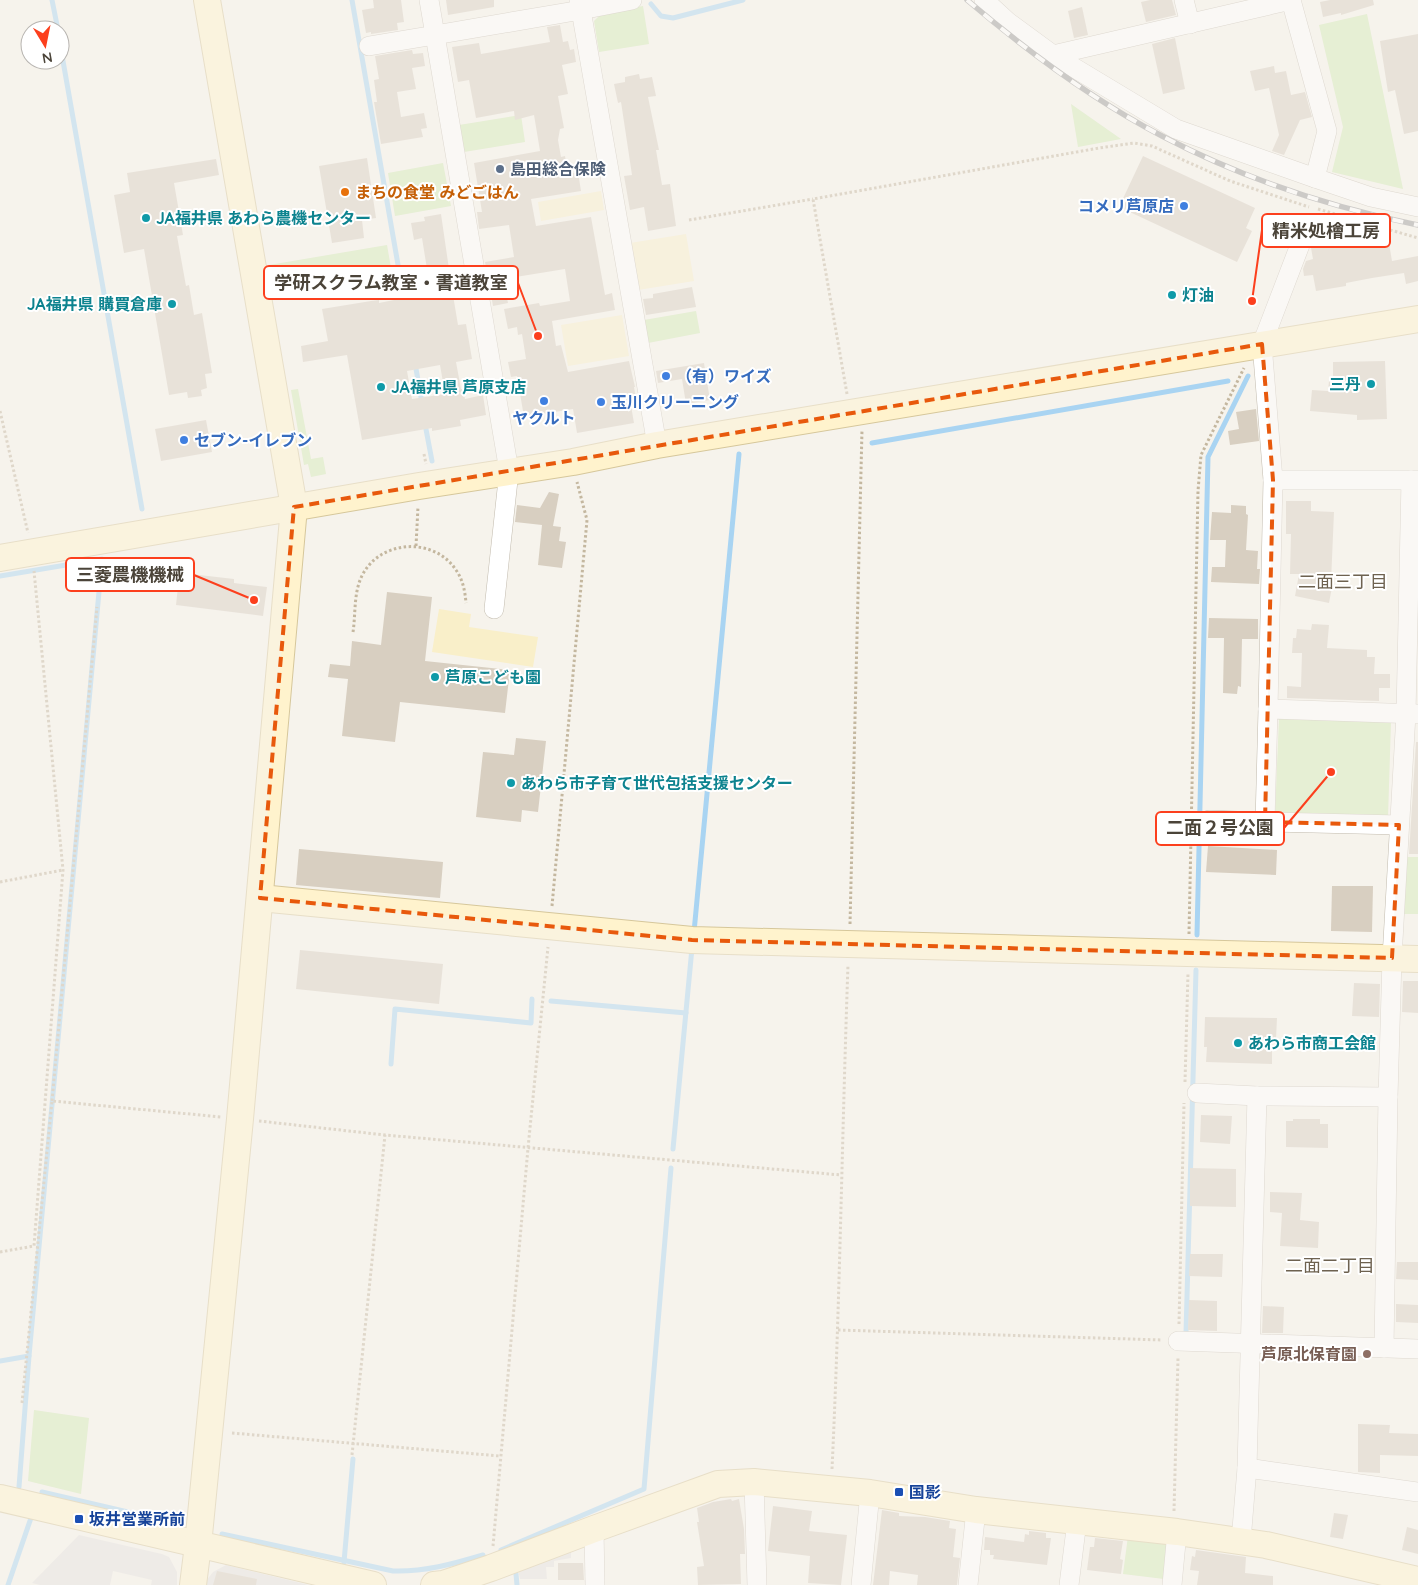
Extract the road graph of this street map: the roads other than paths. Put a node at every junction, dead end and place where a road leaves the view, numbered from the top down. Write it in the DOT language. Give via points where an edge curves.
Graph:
graph roads {
  1 [pos="207,0"];
  2 [pos="428,0"];
  3 [pos="632,0"];
  4 [pos="984,0"];
  5 [pos="1184,0"];
  6 [pos="580,5"];
  7 [pos="1190,24"];
  8 [pos="435,35"];
  9 [pos="369,46"];
  10 [pos="1053,55"];
  11 [pos="1315,178"];
  12 [pos="1418,207"];
  13 [pos="1308,224"];
  14 [pos="1418,319"];
  15 [pos="1263,356"];
  16 [pos="657,445"];
  17 [pos="509,471"];
  18 [pos="1273,480"];
  19 [pos="1414,480"];
  20 [pos="294,507"];
  21 [pos="0,558"];
  22 [pos="494,609"];
  23 [pos="1268,708"];
  24 [pos="1412,714"];
  25 [pos="1209,820"];
  26 [pos="1265,822"];
  27 [pos="1399,825"];
  28 [pos="260,898"];
  29 [pos="1392,958"];
  30 [pos="1418,959"];
  31 [pos="1189,1093"];
  32 [pos="1257,1096"];
  33 [pos="1388,1097"];
  34 [pos="1178,1341"];
  35 [pos="1251,1343"];
  36 [pos="1384,1348"];
  37 [pos="1418,1350"];
  38 [pos="1247,1468"];
  39 [pos="754,1482"];
  40 [pos="1418,1492"];
  41 [pos="870,1493"];
  42 [pos="0,1498"];
  43 [pos="976,1510"];
  44 [pos="1077,1521"];
  45 [pos="1176,1521"];
  46 [pos="594,1529"];
  47 [pos="1241,1541"];
  48 [pos="198,1545"];
  49 [pos="1418,1580"];
  50 [pos="193,1585"];
  51 [pos="373,1585"];
  52 [pos="434,1585"];
  53 [pos="595,1585"];
  54 [pos="757,1585"];
  55 [pos="861,1585"];
  56 [pos="968,1585"];
  57 [pos="1069,1585"];
  58 [pos="1172,1585"];
  1 -- 20 [label="street"];
  2 -- 8 [label="street"];
  3 -- 6 [label="street"];
  4 -- 10 [label="street"];
  5 -- 7 [label="street"];
  6 -- 8 [label="street"];
  6 -- 16 [label="street"];
  7 -- 10 [label="street"];
  7 -- 11 [label="street" via="1291,0 1327,131"];
  8 -- 9 [label="street"];
  8 -- 17 [label="street"];
  10 -- 11 [label="street" via="1176,129"];
  11 -- 12 [label="street" via="1371,197"];
  13 -- 15 [label="street"];
  14 -- 15 [label="street"];
  15 -- 16 [label="street" via="856,413"];
  15 -- 18 [label="street"];
  16 -- 17 [label="street"];
  17 -- 20 [label="street" via="423,476"];
  17 -- 22 [label="street"];
  18 -- 19 [label="street"];
  18 -- 23 [label="street"];
  19 -- 24 [label="street"];
  20 -- 21 [label="street"];
  20 -- 28 [label="street"];
  23 -- 24 [label="street"];
  23 -- 26 [label="street"];
  24 -- 27 [label="street"];
  25 -- 26 [label="street"];
  26 -- 27 [label="street"];
  27 -- 29 [label="street"];
  28 -- 29 [label="street" via="692,940"];
  28 -- 48 [label="street"];
  29 -- 30 [label="street"];
  29 -- 33 [label="street"];
  31 -- 32 [label="street"];
  32 -- 33 [label="street"];
  32 -- 35 [label="street"];
  33 -- 36 [label="street"];
  34 -- 35 [label="street"];
  35 -- 36 [label="street"];
  35 -- 38 [label="street"];
  36 -- 37 [label="street"];
  38 -- 40 [label="street"];
  38 -- 47 [label="street"];
  39 -- 41 [label="street"];
  39 -- 46 [label="street" via="718,1484"];
  39 -- 54 [label="street"];
  41 -- 43 [label="street"];
  41 -- 55 [label="street"];
  42 -- 48 [label="street"];
  43 -- 44 [label="street"];
  43 -- 56 [label="street"];
  44 -- 45 [label="street"];
  44 -- 57 [label="street"];
  45 -- 47 [label="street"];
  45 -- 58 [label="street"];
  46 -- 52 [label="street" via="491,1568"];
  46 -- 53 [label="street"];
  47 -- 49 [label="street"];
  48 -- 50 [label="street"];
  48 -- 51 [label="street"];
}
